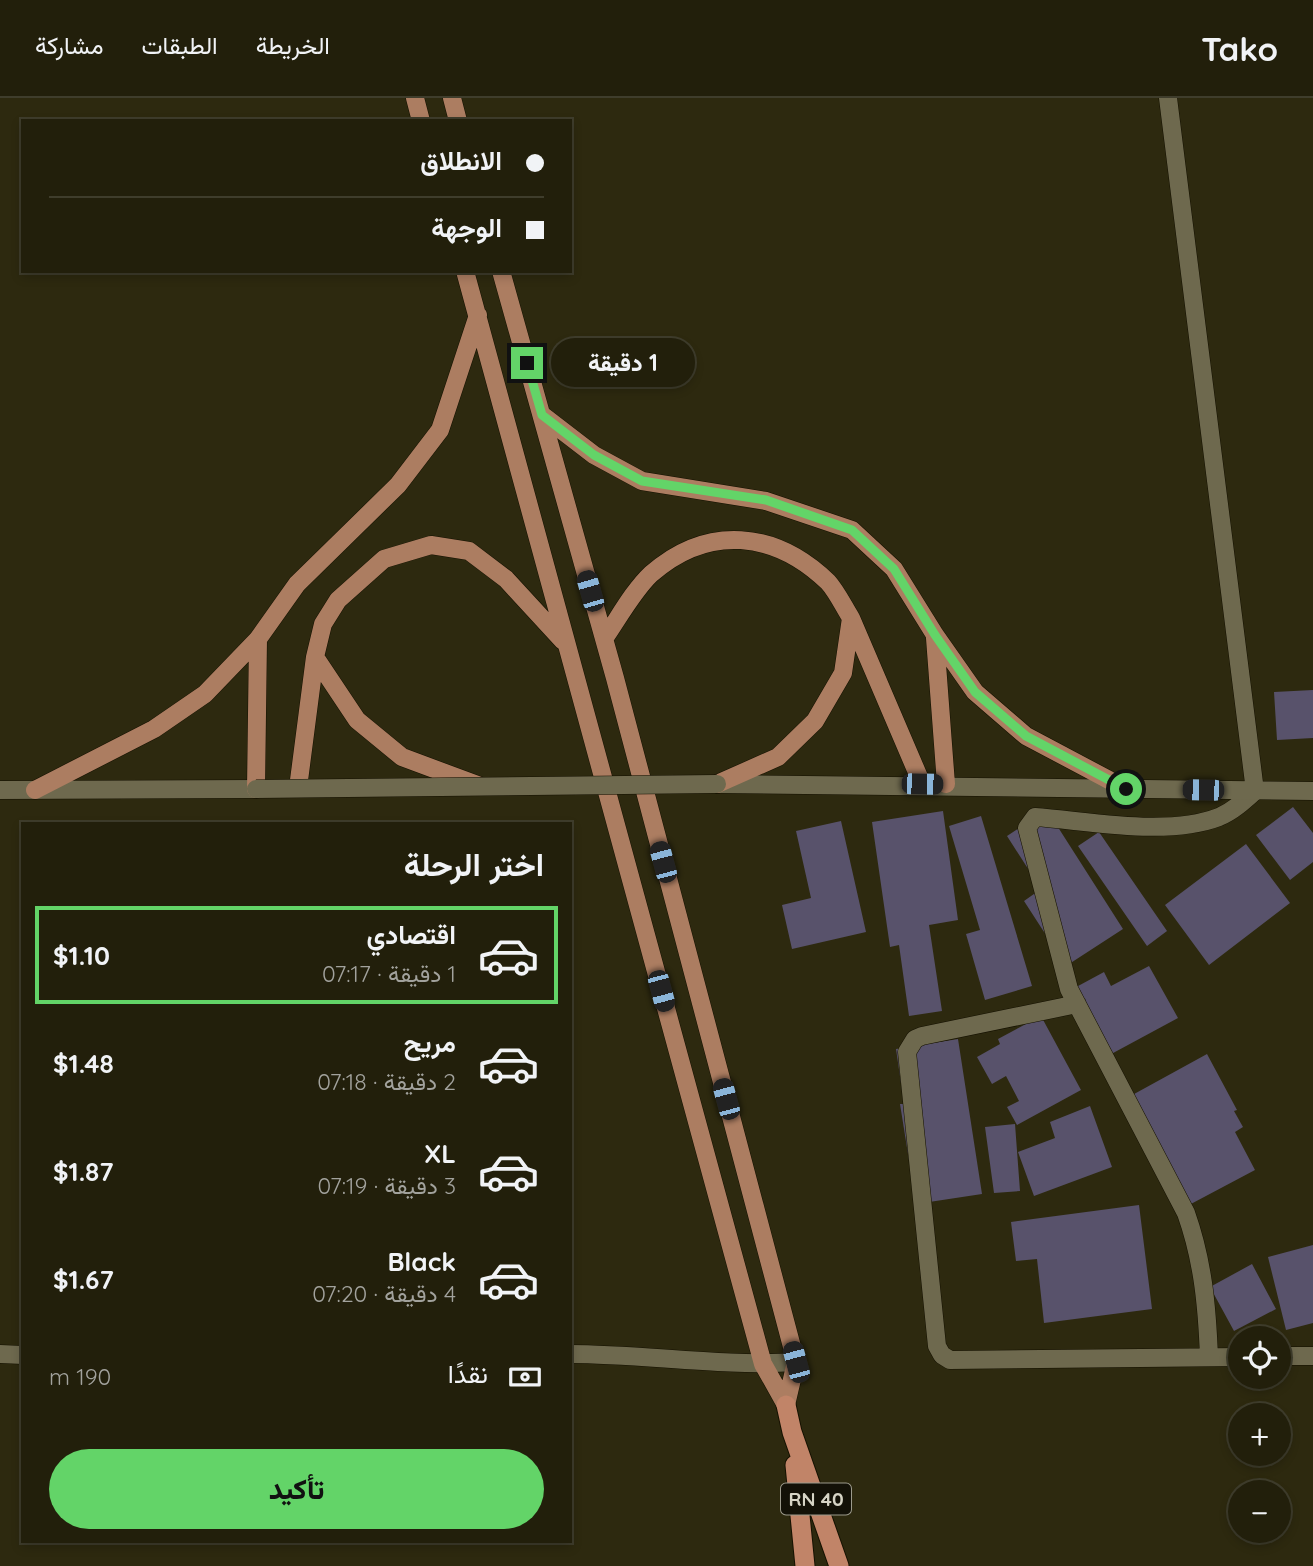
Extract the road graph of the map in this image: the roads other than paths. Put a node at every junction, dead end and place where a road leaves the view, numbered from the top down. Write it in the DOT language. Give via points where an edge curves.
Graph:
graph roads {
  1 [pos="415,98"];
  2 [pos="452,98"];
  3 [pos="1168,98"];
  4 [pos="420,119"];
  5 [pos="457,119"];
  6 [pos="466,273"];
  7 [pos="502,273"];
  8 [pos="478,314"];
  9 [pos="542,415"];
  10 [pos="851,618"];
  11 [pos="935,635"];
  12 [pos="258,639"];
  13 [pos="604,639"];
  14 [pos="566,643"];
  15 [pos="315,657"];
  16 [pos="717,783"];
  17 [pos="922,784"];
  18 [pos="946,784"];
  19 [pos="483,787"];
  20 [pos="298,788"];
  21 [pos="256,789"];
  22 [pos="1126,789"];
  23 [pos="0,790"];
  24 [pos="35,790"];
  25 [pos="1255,791"];
  26 [pos="1313,791"];
  27 [pos="1077,1004"];
  28 [pos="0,1354"];
  29 [pos="21,1354"];
  30 [pos="572,1354"];
  31 [pos="1291,1356"];
  32 [pos="1313,1356"];
  33 [pos="1209,1357"];
  34 [pos="1228,1357"];
  35 [pos="796,1362"];
  36 [pos="763,1364"];
  37 [pos="786,1405"];
  38 [pos="792,1433"];
  39 [pos="805,1566"];
  40 [pos="839,1566"];
  1 -- 4 [label="main road"];
  2 -- 5 [label="main road"];
  3 -- 25 [label="street"];
  6 -- 8 [label="main road"];
  7 -- 9 [label="main road"];
  8 -- 12 [label="main road" via="440,430 398,485 296,584"];
  8 -- 14 [label="main road"];
  9 -- 11 [label="main road" via="594,455 642,481 766,500 852,530 894,569"];
  9 -- 13 [label="main road"];
  10 -- 13 [label="main road" via="829,583 786,551 744,538 692,547 650,575"];
  10 -- 16 [label="main road" via="843,673 815,721 778,757"];
  10 -- 17 [label="main road"];
  11 -- 18 [label="main road"];
  11 -- 22 [label="main road" via="975,692 1026,736"];
  12 -- 21 [label="main road"];
  12 -- 24 [label="main road" via="205,694 154,729"];
  13 -- 35 [label="main road"];
  14 -- 15 [label="main road" via="506,579 469,551 431,545 384,559 338,600 323,624"];
  14 -- 36 [label="main road"];
  15 -- 19 [label="main road" via="357,720 402,757"];
  15 -- 20 [label="main road"];
  16 -- 17 [label="street"];
  16 -- 19 [label="street, bridge"];
  17 -- 18 [label="street"];
  18 -- 22 [label="street"];
  19 -- 20 [label="street, bridge"];
  20 -- 21 [label="street, bridge"];
  21 -- 24 [label="street"];
  22 -- 25 [label="street"];
  23 -- 24 [label="street"];
  25 -- 26 [label="street"];
  25 -- 27 [label="street" via="1227,813 1196,824 1163,827 1030,820 1027,828 1063,971"];
  27 -- 33 [label="street" via="1186,1213 1206,1287"];
  27 -- 33 [label="street" via="922,1036 907,1052 937,1346 950,1360"];
  28 -- 29 [label="street"];
  30 -- 36 [label="street"];
  31 -- 32 [label="street"];
  33 -- 34 [label="street"];
  35 -- 36 [label="street"];
  35 -- 37 [label="main road"];
  36 -- 37 [label="main road"];
  37 -- 38 [label="highway, RN 40"];
  38 -- 39 [label="highway"];
  38 -- 40 [label="highway, RN 40"];
}
